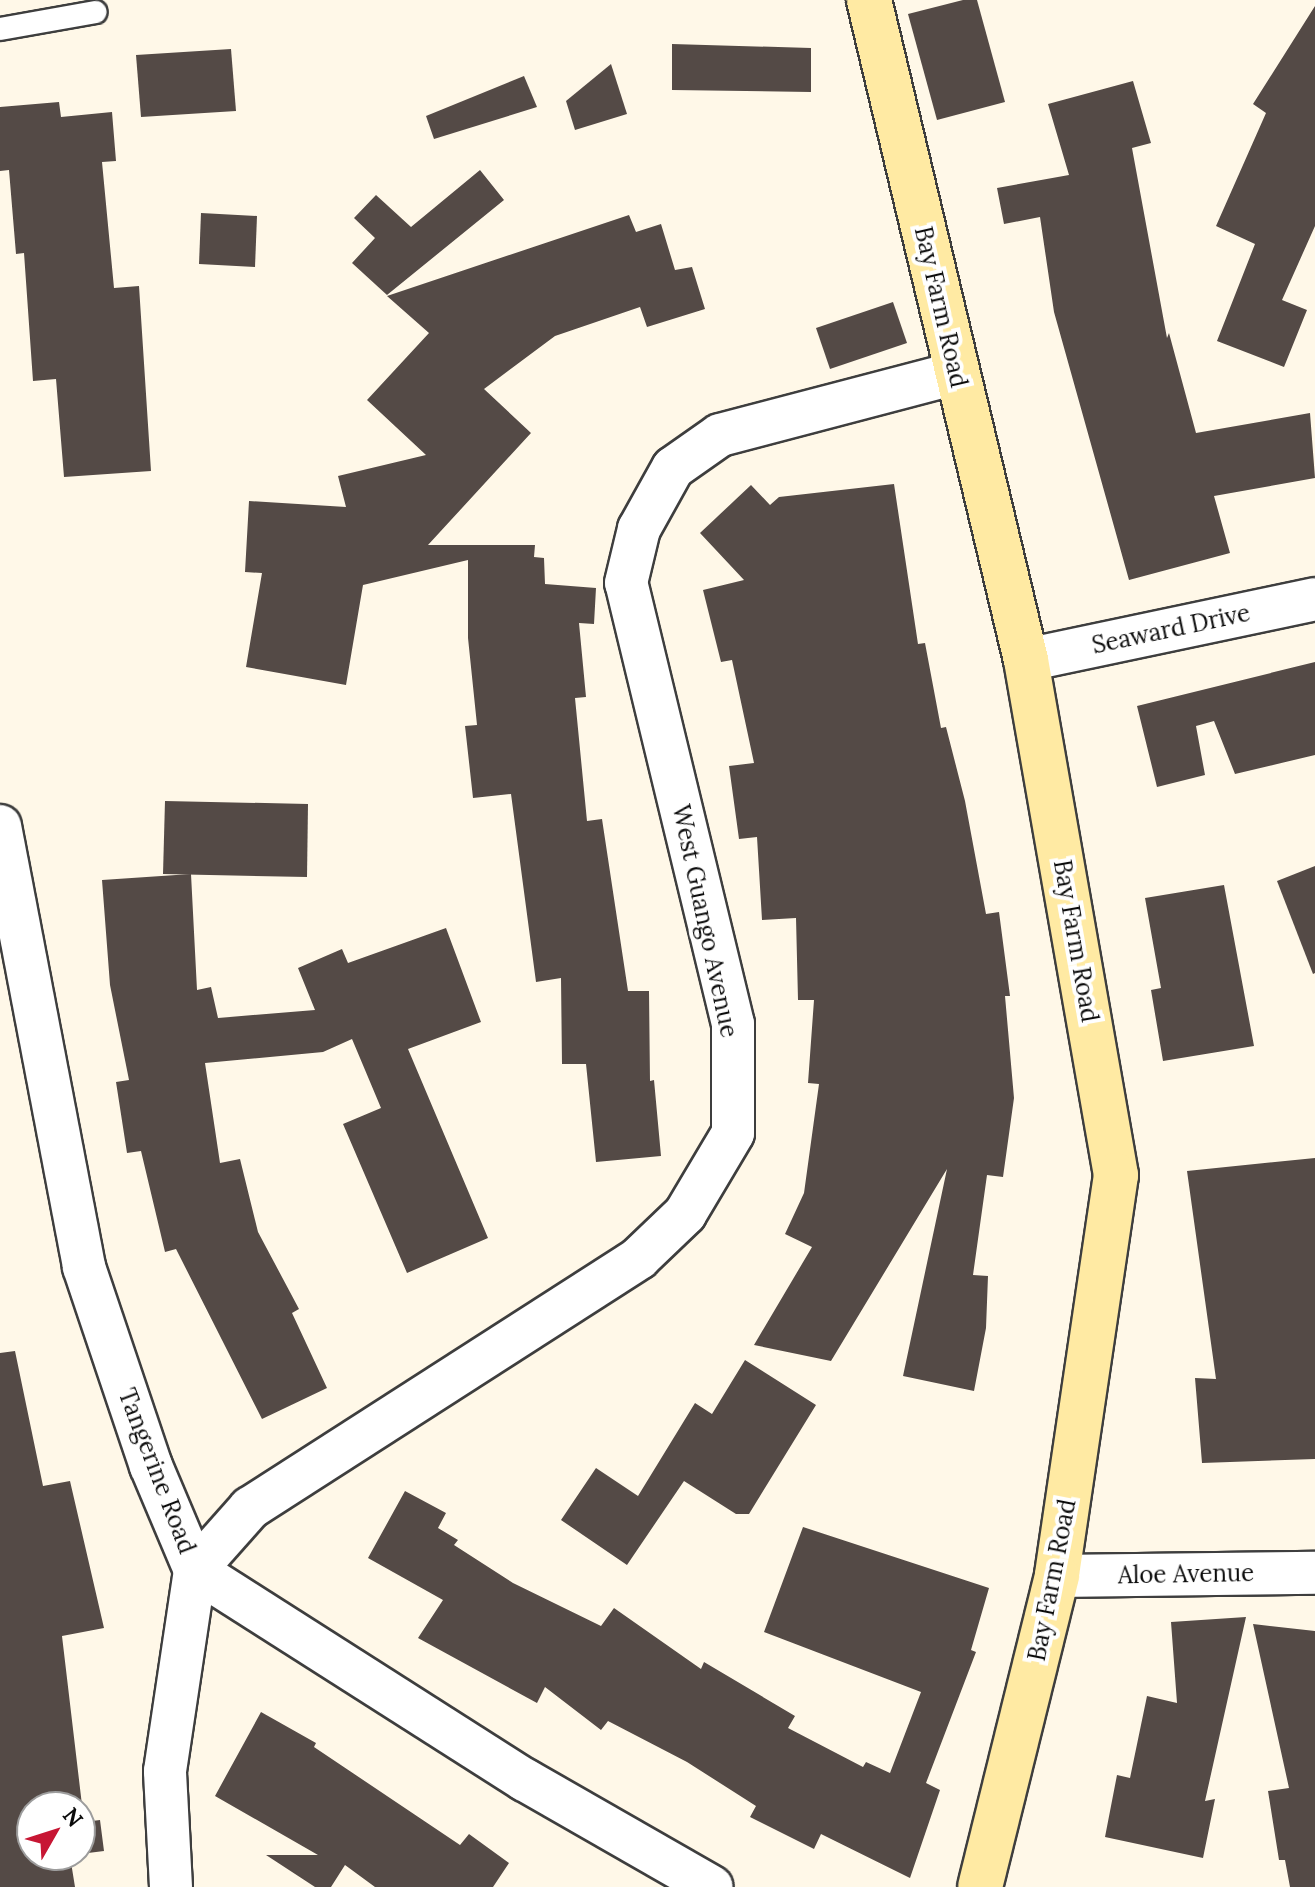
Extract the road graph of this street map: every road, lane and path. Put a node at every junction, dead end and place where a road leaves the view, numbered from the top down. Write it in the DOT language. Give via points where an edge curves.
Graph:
graph roads {
  1 [pos="869,0"];
  2 [pos="95,12"];
  3 [pos="0,29"];
  4 [pos="957,373"];
  5 [pos="1315,599"];
  6 [pos="1026,660"];
  7 [pos="0,826"];
  8 [pos="195,1570"];
  9 [pos="1315,1573"];
  10 [pos="1057,1576"];
  11 [pos="171,1887"];
  12 [pos="712,1887"];
  13 [pos="980,1887"];
  1 -- 4 [label="street, Bay Farm Road"];
  2 -- 3 [label="lane"];
  4 -- 6 [label="street, Bay Farm Road"];
  4 -- 8 [label="street, West Guango Avenue" via="720,435 673,468 639,529 626,583 733,1024 733,1133 685,1214 639,1258 250,1508"];
  5 -- 6 [label="street, Seaward Drive"];
  6 -- 10 [label="street, Bay Farm Road" via="1116,1175"];
  7 -- 8 [label="street, Tangerine Road" via="84,1267 151,1466"];
  8 -- 11 [label="street" via="165,1771"];
  8 -- 12 [label="street, Tangerine Road" via="525,1780"];
  9 -- 10 [label="street, Aloe Avenue"];
  10 -- 13 [label="street, Bay Farm Road"];
}
